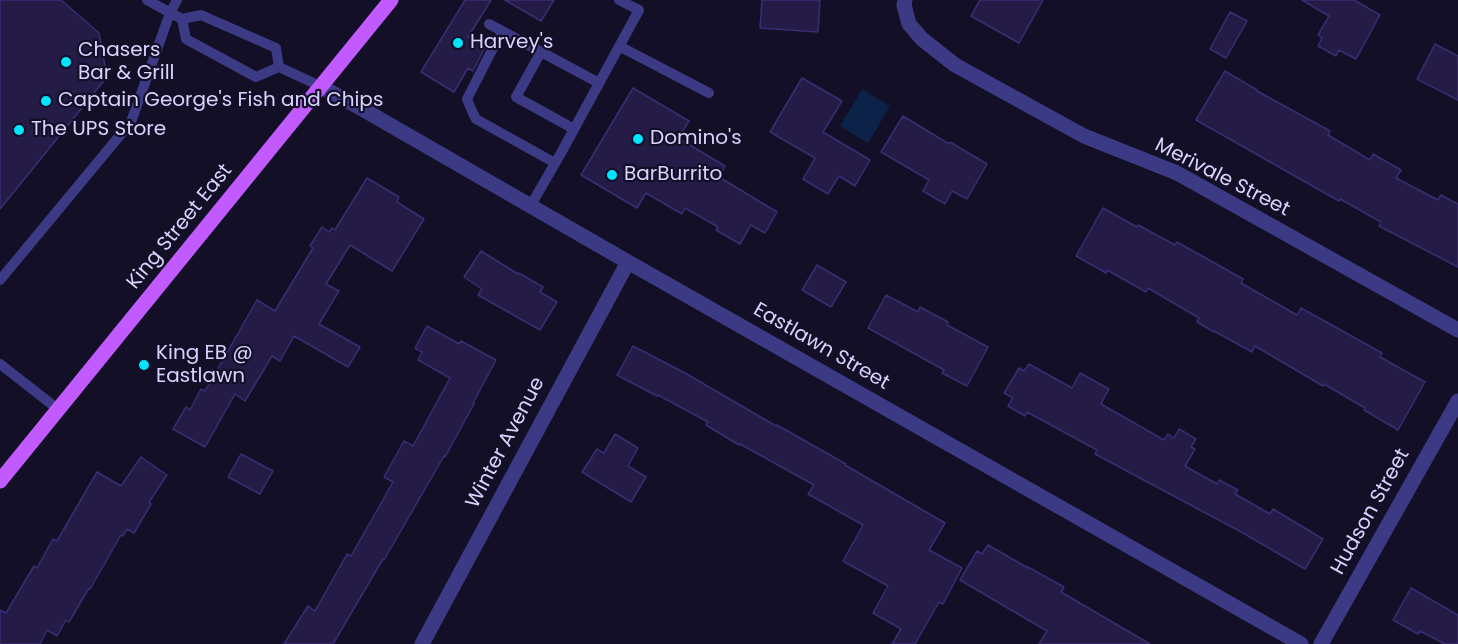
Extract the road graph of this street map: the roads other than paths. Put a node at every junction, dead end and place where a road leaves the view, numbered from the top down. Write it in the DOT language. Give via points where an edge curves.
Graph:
graph roads {
  1 [pos="147,0"];
  2 [pos="177,0"];
  3 [pos="391,0"];
  4 [pos="619,0"];
  5 [pos="905,0"];
  6 [pos="170,13"];
  7 [pos="182,19"];
  8 [pos="489,24"];
  9 [pos="503,32"];
  10 [pos="619,46"];
  11 [pos="541,52"];
  12 [pos="279,67"];
  13 [pos="599,83"];
  14 [pos="320,86"];
  15 [pos="709,93"];
  16 [pos="574,129"];
  17 [pos="555,163"];
  18 [pos="531,205"];
  19 [pos="628,262"];
  20 [pos="0,280"];
  21 [pos="1458,330"];
  22 [pos="0,364"];
  23 [pos="1458,401"];
  24 [pos="59,410"];
  25 [pos="0,481"];
  26 [pos="422,644"];
  27 [pos="1301,644"];
  28 [pos="1321,644"];
  1 -- 6 [label="lane"];
  2 -- 6 [label="lane"];
  3 -- 14 [label="main road, King Street East"];
  4 -- 10 [label="lane" via="639,10"];
  5 -- 21 [label="street, Merivale Street" via="909,24 955,65 1084,136 1178,173"];
  6 -- 7 [label="lane"];
  6 -- 20 [label="lane" via="130,122"];
  7 -- 12 [label="lane" via="201,15 276,48"];
  7 -- 12 [label="lane" via="186,39 256,77"];
  8 -- 9 [label="lane"];
  9 -- 11 [label="lane"];
  9 -- 17 [label="lane" via="467,99 476,119"];
  10 -- 13 [label="lane"];
  10 -- 15 [label="lane"];
  11 -- 13 [label="lane"];
  11 -- 16 [label="lane" via="516,97"];
  12 -- 14 [label="lane"];
  13 -- 16 [label="lane"];
  14 -- 18 [label="street, Eastlawn Street"];
  14 -- 24 [label="main road, King Street East"];
  16 -- 17 [label="lane"];
  17 -- 18 [label="lane"];
  18 -- 19 [label="street, Eastlawn Street"];
  19 -- 26 [label="street, Winter Avenue"];
  19 -- 27 [label="street, Eastlawn Street"];
  22 -- 24 [label="lane"];
  23 -- 28 [label="street, Hudson Street"];
  24 -- 25 [label="main road, King Street East"];
}
